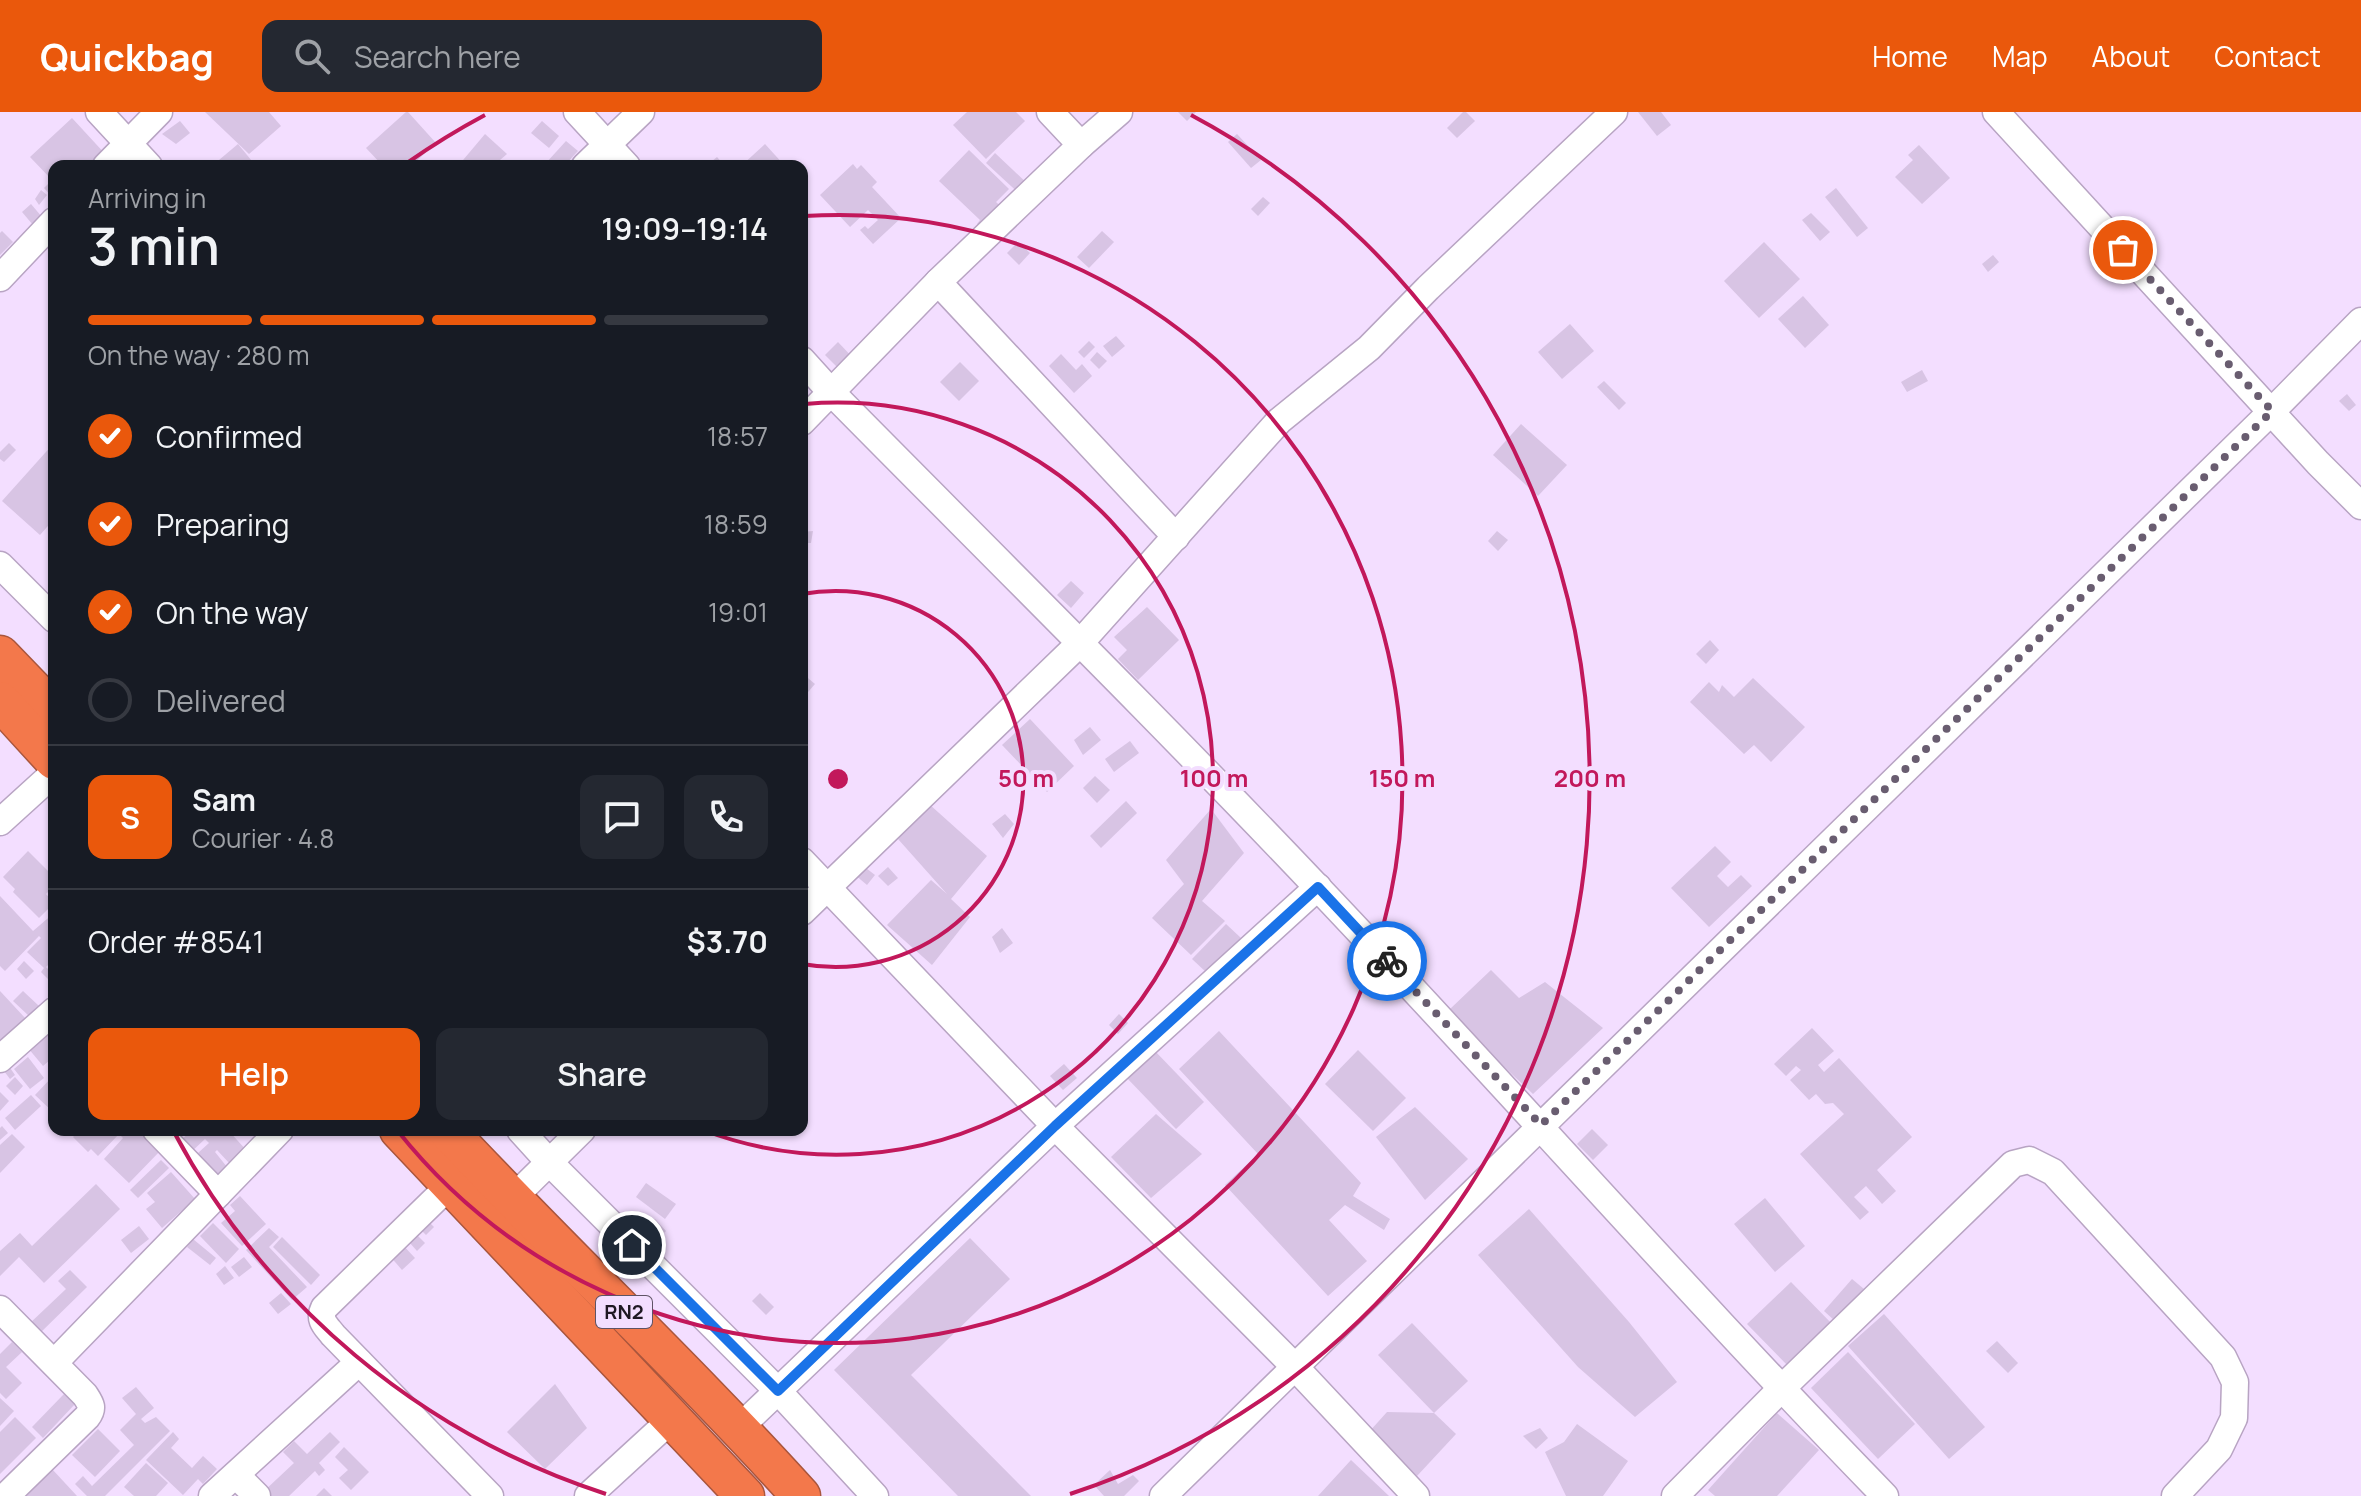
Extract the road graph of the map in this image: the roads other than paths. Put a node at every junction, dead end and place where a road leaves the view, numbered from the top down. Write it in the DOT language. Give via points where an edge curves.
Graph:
graph roads {
  1 [pos="99,112"];
  2 [pos="159,112"];
  3 [pos="577,112"];
  4 [pos="641,112"];
  5 [pos="1050,112"];
  6 [pos="1119,112"];
  7 [pos="1614,112"];
  8 [pos="1996,112"];
  9 [pos="128,143"];
  10 [pos="608,144"];
  11 [pos="1081,145"];
  12 [pos="112,160"];
  13 [pos="144,160"];
  14 [pos="591,160"];
  15 [pos="622,160"];
  16 [pos="48,227"];
  17 [pos="0,278"];
  18 [pos="938,282"];
  19 [pos="2361,321"];
  20 [pos="808,367"];
  21 [pos="831,392"];
  22 [pos="2272,411"];
  23 [pos="808,416"];
  24 [pos="2361,506"];
  25 [pos="1176,537"];
  26 [pos="0,565"];
  27 [pos="48,613"];
  28 [pos="1080,643"];
  29 [pos="0,655"];
  30 [pos="0,701"];
  31 [pos="48,702"];
  32 [pos="48,753"];
  33 [pos="48,778"];
  34 [pos="0,822"];
  35 [pos="808,867"];
  36 [pos="828,887"];
  37 [pos="1318,887"];
  38 [pos="808,906"];
  39 [pos="48,1020"];
  40 [pos="0,1059"];
  41 [pos="1541,1125"];
  42 [pos="1055,1126"];
  43 [pos="162,1136"];
  44 [pos="274,1136"];
  45 [pos="405,1136"];
  46 [pos="453,1136"];
  47 [pos="525,1136"];
  48 [pos="576,1136"];
  49 [pos="549,1162"];
  50 [pos="450,1185"];
  51 [pos="218,1194"];
  52 [pos="512,1199"];
  53 [pos="0,1309"];
  54 [pos="359,1362"];
  55 [pos="54,1363"];
  56 [pos="1295,1367"];
  57 [pos="1781,1389"];
  58 [pos="778,1391"];
  59 [pos="673,1418"];
  60 [pos="739,1428"];
  61 [pos="236,1475"];
  62 [pos="6,1496"];
  63 [pos="212,1496"];
  64 [pos="257,1496"];
  65 [pos="490,1496"];
  66 [pos="588,1496"];
  67 [pos="745,1496"];
  68 [pos="801,1496"];
  69 [pos="875,1496"];
  70 [pos="1163,1496"];
  71 [pos="1416,1496"];
  72 [pos="1675,1496"];
  73 [pos="1885,1496"];
  74 [pos="2175,1496"];
  1 -- 9 [label="street"];
  2 -- 9 [label="street"];
  3 -- 10 [label="street"];
  4 -- 10 [label="street"];
  5 -- 11 [label="street"];
  6 -- 11 [label="street"];
  7 -- 25 [label="street" via="1369,348 1279,421"];
  8 -- 22 [label="street"];
  9 -- 12 [label="street"];
  9 -- 13 [label="street"];
  10 -- 14 [label="street"];
  10 -- 15 [label="street"];
  11 -- 18 [label="street"];
  16 -- 17 [label="street"];
  18 -- 21 [label="street"];
  18 -- 25 [label="street"];
  19 -- 22 [label="street"];
  20 -- 21 [label="street"];
  21 -- 23 [label="street"];
  21 -- 28 [label="street"];
  22 -- 24 [label="street"];
  22 -- 41 [label="street"];
  25 -- 28 [label="street"];
  26 -- 27 [label="street"];
  28 -- 36 [label="street"];
  28 -- 37 [label="street"];
  29 -- 31 [label="highway"];
  30 -- 32 [label="highway"];
  33 -- 34 [label="street"];
  35 -- 36 [label="street"];
  36 -- 38 [label="street"];
  36 -- 42 [label="street"];
  37 -- 41 [label="street"];
  37 -- 42 [label="street"];
  39 -- 40 [label="street"];
  41 -- 56 [label="street"];
  41 -- 57 [label="street"];
  42 -- 56 [label="street"];
  42 -- 58 [label="street"];
  43 -- 51 [label="street"];
  44 -- 51 [label="street"];
  45 -- 50 [label="highway, RN2"];
  46 -- 52 [label="highway, RN2"];
  47 -- 49 [label="street"];
  48 -- 49 [label="street"];
  49 -- 52 [label="street"];
  49 -- 58 [label="street"];
  50 -- 54 [label="street" via="324,1308 322,1321"];
  50 -- 59 [label="highway, RN2"];
  51 -- 55 [label="street"];
  52 -- 60 [label="highway, RN2"];
  53 -- 55 [label="street"];
  54 -- 61 [label="street"];
  54 -- 65 [label="street"];
  55 -- 62 [label="street" via="92,1404 91,1411"];
  56 -- 70 [label="street"];
  56 -- 71 [label="street"];
  57 -- 72 [label="street"];
  57 -- 73 [label="street"];
  57 -- 74 [label="street" via="2013,1164 2029,1160 2053,1172 2223,1357 2235,1382 2234,1418 2219,1449"];
  58 -- 60 [label="street"];
  58 -- 69 [label="street"];
  59 -- 66 [label="street"];
  59 -- 67 [label="highway, RN2"];
  60 -- 68 [label="highway, RN2"];
  61 -- 63 [label="street"];
  61 -- 64 [label="street"];
}
